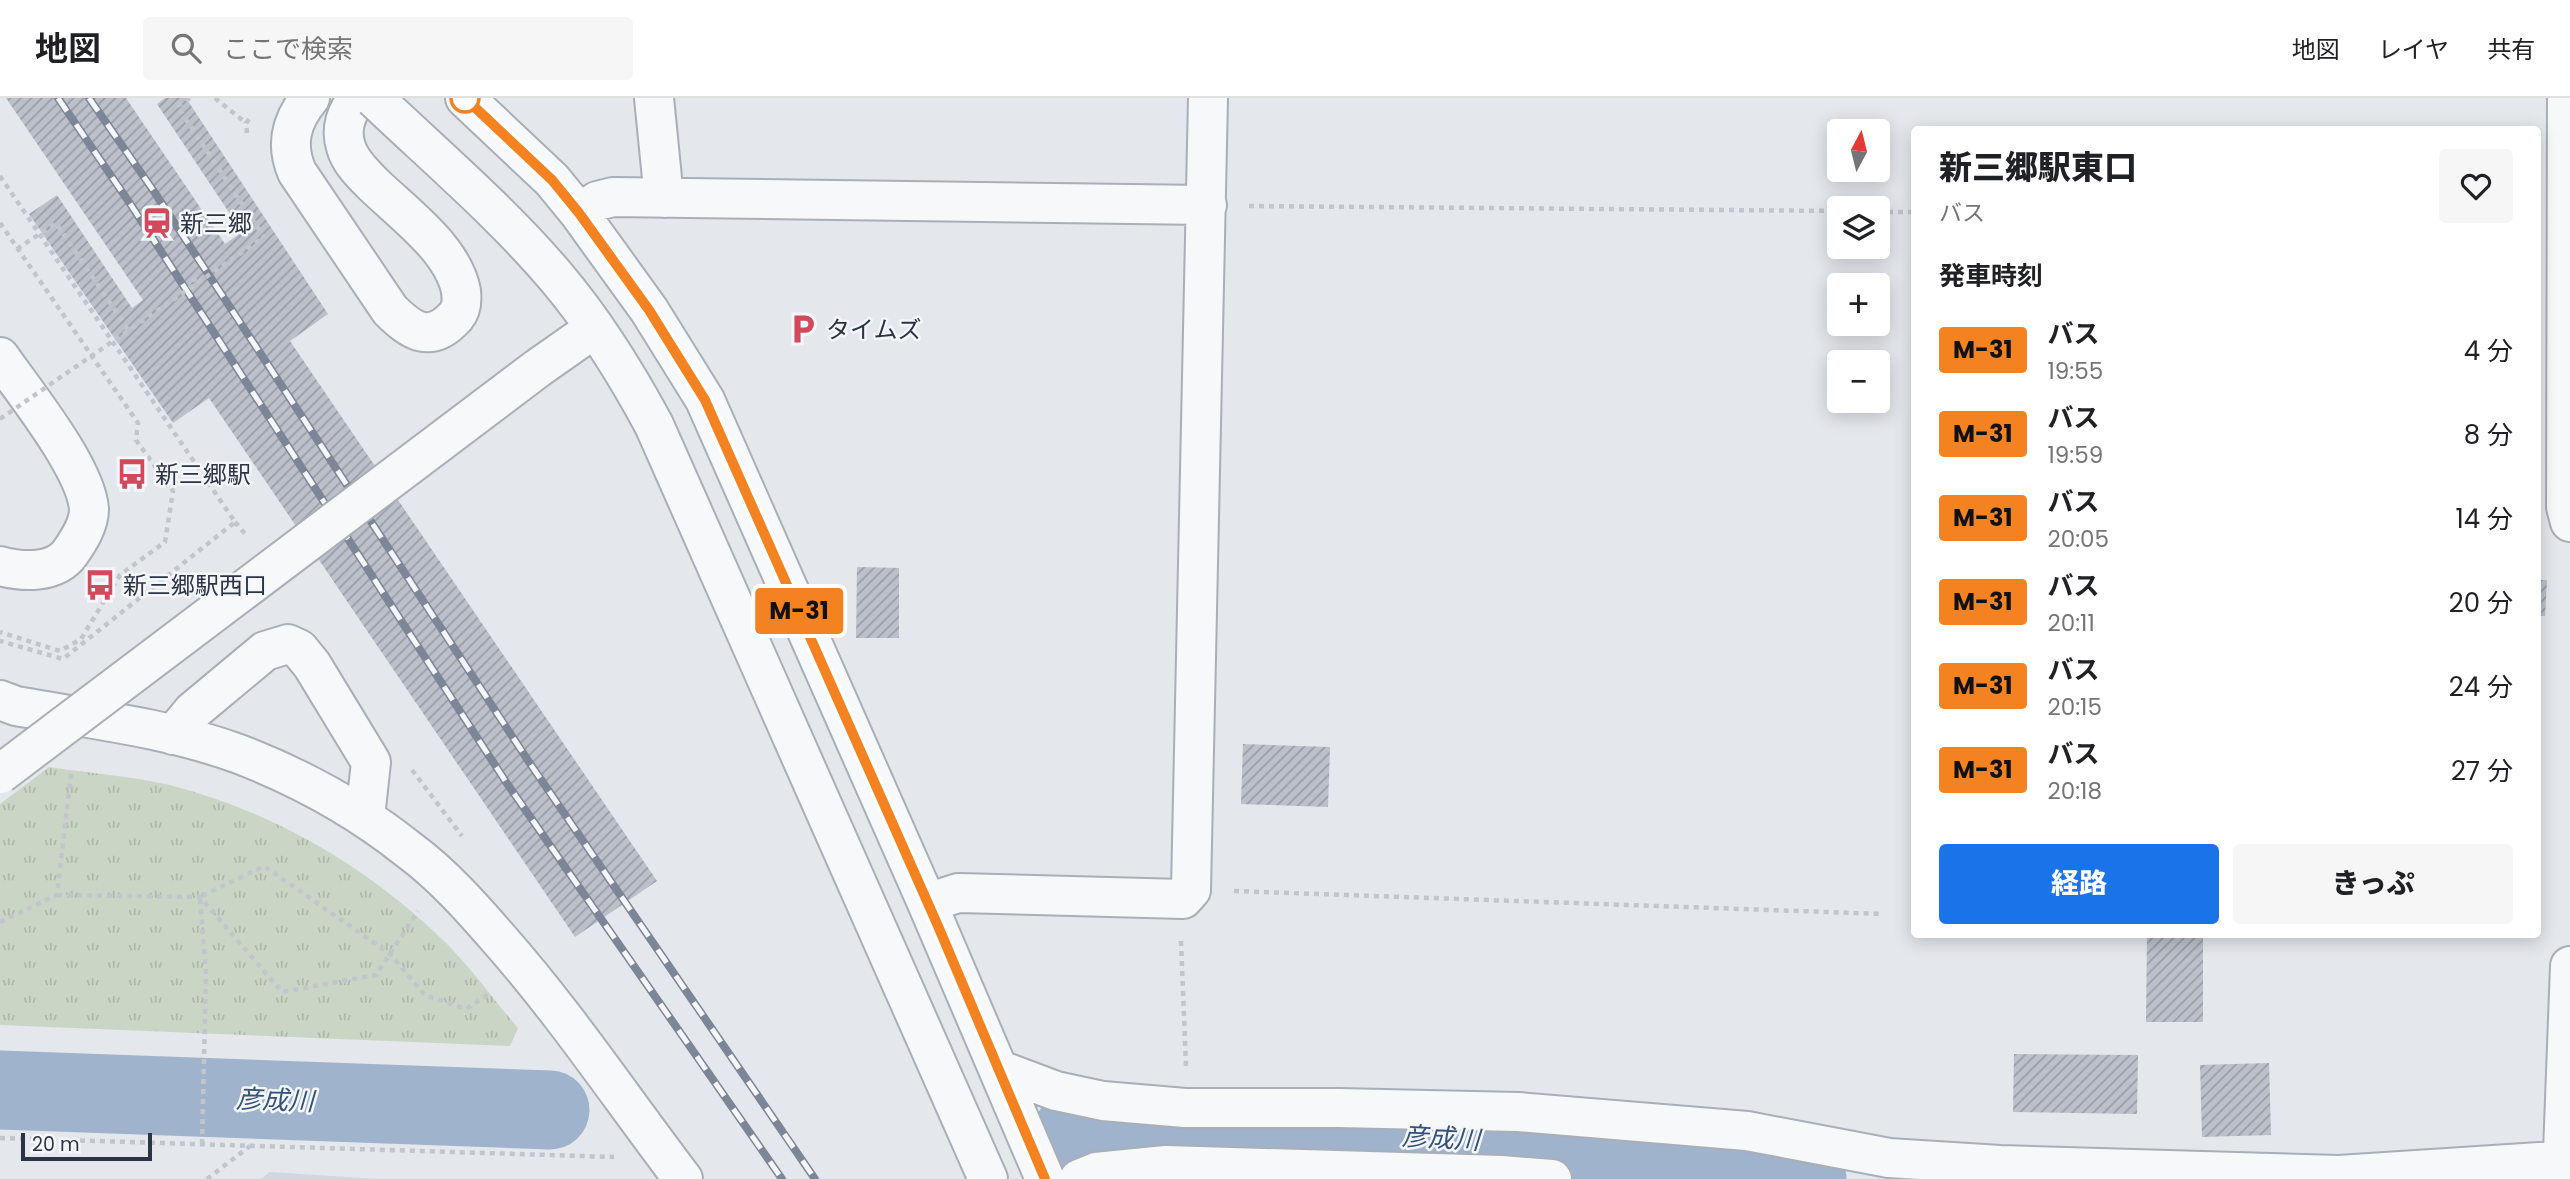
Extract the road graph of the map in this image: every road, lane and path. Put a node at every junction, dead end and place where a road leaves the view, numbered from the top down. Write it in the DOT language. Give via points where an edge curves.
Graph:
graph roads {
  1 [pos="190,98"];
  2 [pos="215,98"];
  3 [pos="310,98"];
  4 [pos="358,98"];
  5 [pos="374,98"];
  6 [pos="465,98"];
  7 [pos="654,98"];
  8 [pos="1208,98"];
  9 [pos="2567,98"];
  10 [pos="246,123"];
  11 [pos="353,161"];
  12 [pos="0,176"];
  13 [pos="310,191"];
  14 [pos="664,198"];
  15 [pos="1206,205"];
  16 [pos="1827,211"];
  17 [pos="1890,212"];
  18 [pos="1911,212"];
  19 [pos="579,213"];
  20 [pos="40,233"];
  21 [pos="17,249"];
  22 [pos="194,277"];
  23 [pos="198,284"];
  24 [pos="595,328"];
  25 [pos="129,331"];
  26 [pos="0,356"];
  27 [pos="0,419"];
  28 [pos="2570,522"];
  29 [pos="0,566"];
  30 [pos="0,641"];
  31 [pos="0,700"];
  32 [pos="173,736"];
  33 [pos="71,769"];
  34 [pos="0,774"];
  35 [pos="365,817"];
  36 [pos="1187,894"];
  37 [pos="57,895"];
  38 [pos="200,897"];
  39 [pos="416,903"];
  40 [pos="927,903"];
  41 [pos="1883,914"];
  42 [pos="0,922"];
  43 [pos="390,954"];
  44 [pos="2570,965"];
  45 [pos="497,989"];
  46 [pos="1000,1070"];
  47 [pos="1185,1108"];
  48 [pos="0,1138"];
  49 [pos="202,1144"];
  50 [pos="250,1146"];
  51 [pos="625,1158"];
  52 [pos="2564,1168"];
  53 [pos="2124,1174"];
  54 [pos="2183,1175"];
  55 [pos="207,1179"];
  56 [pos="683,1179"];
  57 [pos="988,1179"];
  58 [pos="1045,1179"];
  59 [pos="1079,1179"];
  60 [pos="1552,1179"];
  1 -- 23 [label="path, bridge" via="177,106 264,237"];
  2 -- 10 [label="path"];
  3 -- 13 [label="street" via="292,128 290,157"];
  4 -- 11 [label="street" via="346,117 343,134"];
  5 -- 24 [label="street, bridge" via="516,232"];
  6 -- 19 [label="street" via="552,180"];
  7 -- 14 [label="street"];
  8 -- 15 [label="street"];
  9 -- 28 [label="street" via="2566,493"];
  11 -- 13 [label="street"];
  11 -- 13 [label="street" via="445,254 458,276 460,312 445,328 425,332 408,328 390,310"];
  12 -- 20 [label="path"];
  14 -- 15 [label="street"];
  14 -- 19 [label="street" via="613,197"];
  15 -- 16 [label="path"];
  15 -- 36 [label="street"];
  17 -- 18 [label="path"];
  19 -- 40 [label="street" via="649,310 705,400"];
  20 -- 21 [label="path"];
  20 -- 25 [label="path" via="56,223"];
  20 -- 30 [label="path" via="235,522 63,659"];
  22 -- 23 [label="path, bridge"];
  23 -- 25 [label="path, bridge"];
  24 -- 34 [label="street, bridge"];
  24 -- 57 [label="street, bridge" via="654,425"];
  25 -- 27 [label="path, bridge"];
  26 -- 29 [label="street" via="78,471 89,512 83,535 66,558 37,570"];
  31 -- 32 [label="street"];
  32 -- 35 [label="street" via="238,754"];
  32 -- 35 [label="street" via="192,710 265,651 288,644 312,665 371,762"];
  33 -- 37 [label="path"];
  35 -- 56 [label="street" via="411,851 501,941"];
  36 -- 40 [label="street" via="958,893"];
  36 -- 41 [label="path"];
  36 -- 47 [label="path" via="1181,938"];
  37 -- 38 [label="path"];
  37 -- 42 [label="path"];
  38 -- 43 [label="path" via="264,866"];
  38 -- 43 [label="path" via="282,992 376,975"];
  38 -- 49 [label="path" via="206,973"];
  39 -- 43 [label="path" via="421,908"];
  40 -- 46 [label="street"];
  43 -- 45 [label="path" via="425,995 466,1009"];
  44 -- 52 [label="street"];
  46 -- 47 [label="street" via="1056,1091 1103,1101"];
  46 -- 58 [label="street"];
  47 -- 53 [label="street" via="1518,1112 1747,1131 1889,1158"];
  48 -- 49 [label="path"];
  49 -- 50 [label="path"];
  50 -- 51 [label="path"];
  50 -- 55 [label="path"];
  52 -- 54 [label="street"];
  53 -- 54 [label="street"];
  59 -- 60 [label="street" via="1096,1172 1166,1165"];
}
